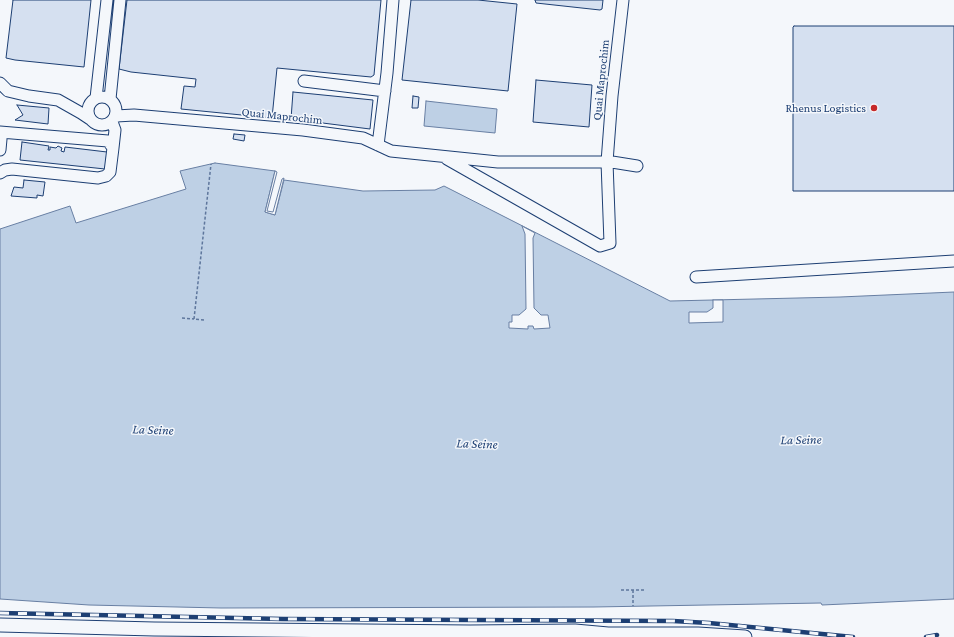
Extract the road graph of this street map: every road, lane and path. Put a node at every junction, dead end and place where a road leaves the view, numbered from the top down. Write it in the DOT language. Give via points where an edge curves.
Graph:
graph roads {
  1 [pos="107,0"];
  2 [pos="120,0"];
  3 [pos="393,0"];
  4 [pos="624,0"];
  5 [pos="304,81"];
  6 [pos="0,83"];
  7 [pos="385,91"];
  8 [pos="96,98"];
  9 [pos="110,99"];
  10 [pos="90,119"];
  11 [pos="114,119"];
  12 [pos="0,132"];
  13 [pos="0,136"];
  14 [pos="378,145"];
  15 [pos="113,148"];
  16 [pos="0,150"];
  17 [pos="443,157"];
  18 [pos="607,162"];
  19 [pos="211,164"];
  20 [pos="637,166"];
  21 [pos="0,173"];
  22 [pos="954,261"];
  23 [pos="696,277"];
  24 [pos="182,318"];
  25 [pos="194,319"];
  26 [pos="204,320"];
  27 [pos="621,590"];
  28 [pos="633,590"];
  29 [pos="646,590"];
  30 [pos="633,606"];
  31 [pos="0,624"];
  32 [pos="745,637"];
  1 -- 8 [label="lane"];
  2 -- 9 [label="lane"];
  3 -- 7 [label="lane"];
  4 -- 18 [label="lane, Quai Maprochim"];
  5 -- 7 [label="lane"];
  6 -- 10 [label="lane" via="8,91 58,100"];
  7 -- 14 [label="lane"];
  8 -- 9 [label="lane"];
  8 -- 10 [label="lane" via="89,104 87,113"];
  9 -- 11 [label="lane" via="116,107"];
  10 -- 11 [label="lane" via="100,126 105,126"];
  11 -- 14 [label="lane, Quai Maprochim" via="134,115 303,130 363,138"];
  11 -- 15 [label="lane"];
  12 -- 15 [label="lane" via="108,141"];
  13 -- 16 [label="lane"];
  14 -- 17 [label="lane, Quai Maprochim" via="391,151"];
  15 -- 21 [label="lane" via="110,172 98,178 12,169"];
  17 -- 18 [label="lane, Quai Maprochim" via="498,162"];
  17 -- 18 [label="lane, Quai Maprochim" via="600,246 610,243"];
  18 -- 20 [label="lane, Quai Maprochim"];
  19 -- 25 [label="path"];
  22 -- 23 [label="lane"];
  24 -- 25 [label="path"];
  25 -- 26 [label="path"];
  27 -- 28 [label="path"];
  28 -- 29 [label="path"];
  28 -- 30 [label="path"];
  31 -- 32 [label="main road" via="178,629 575,631"];
}
